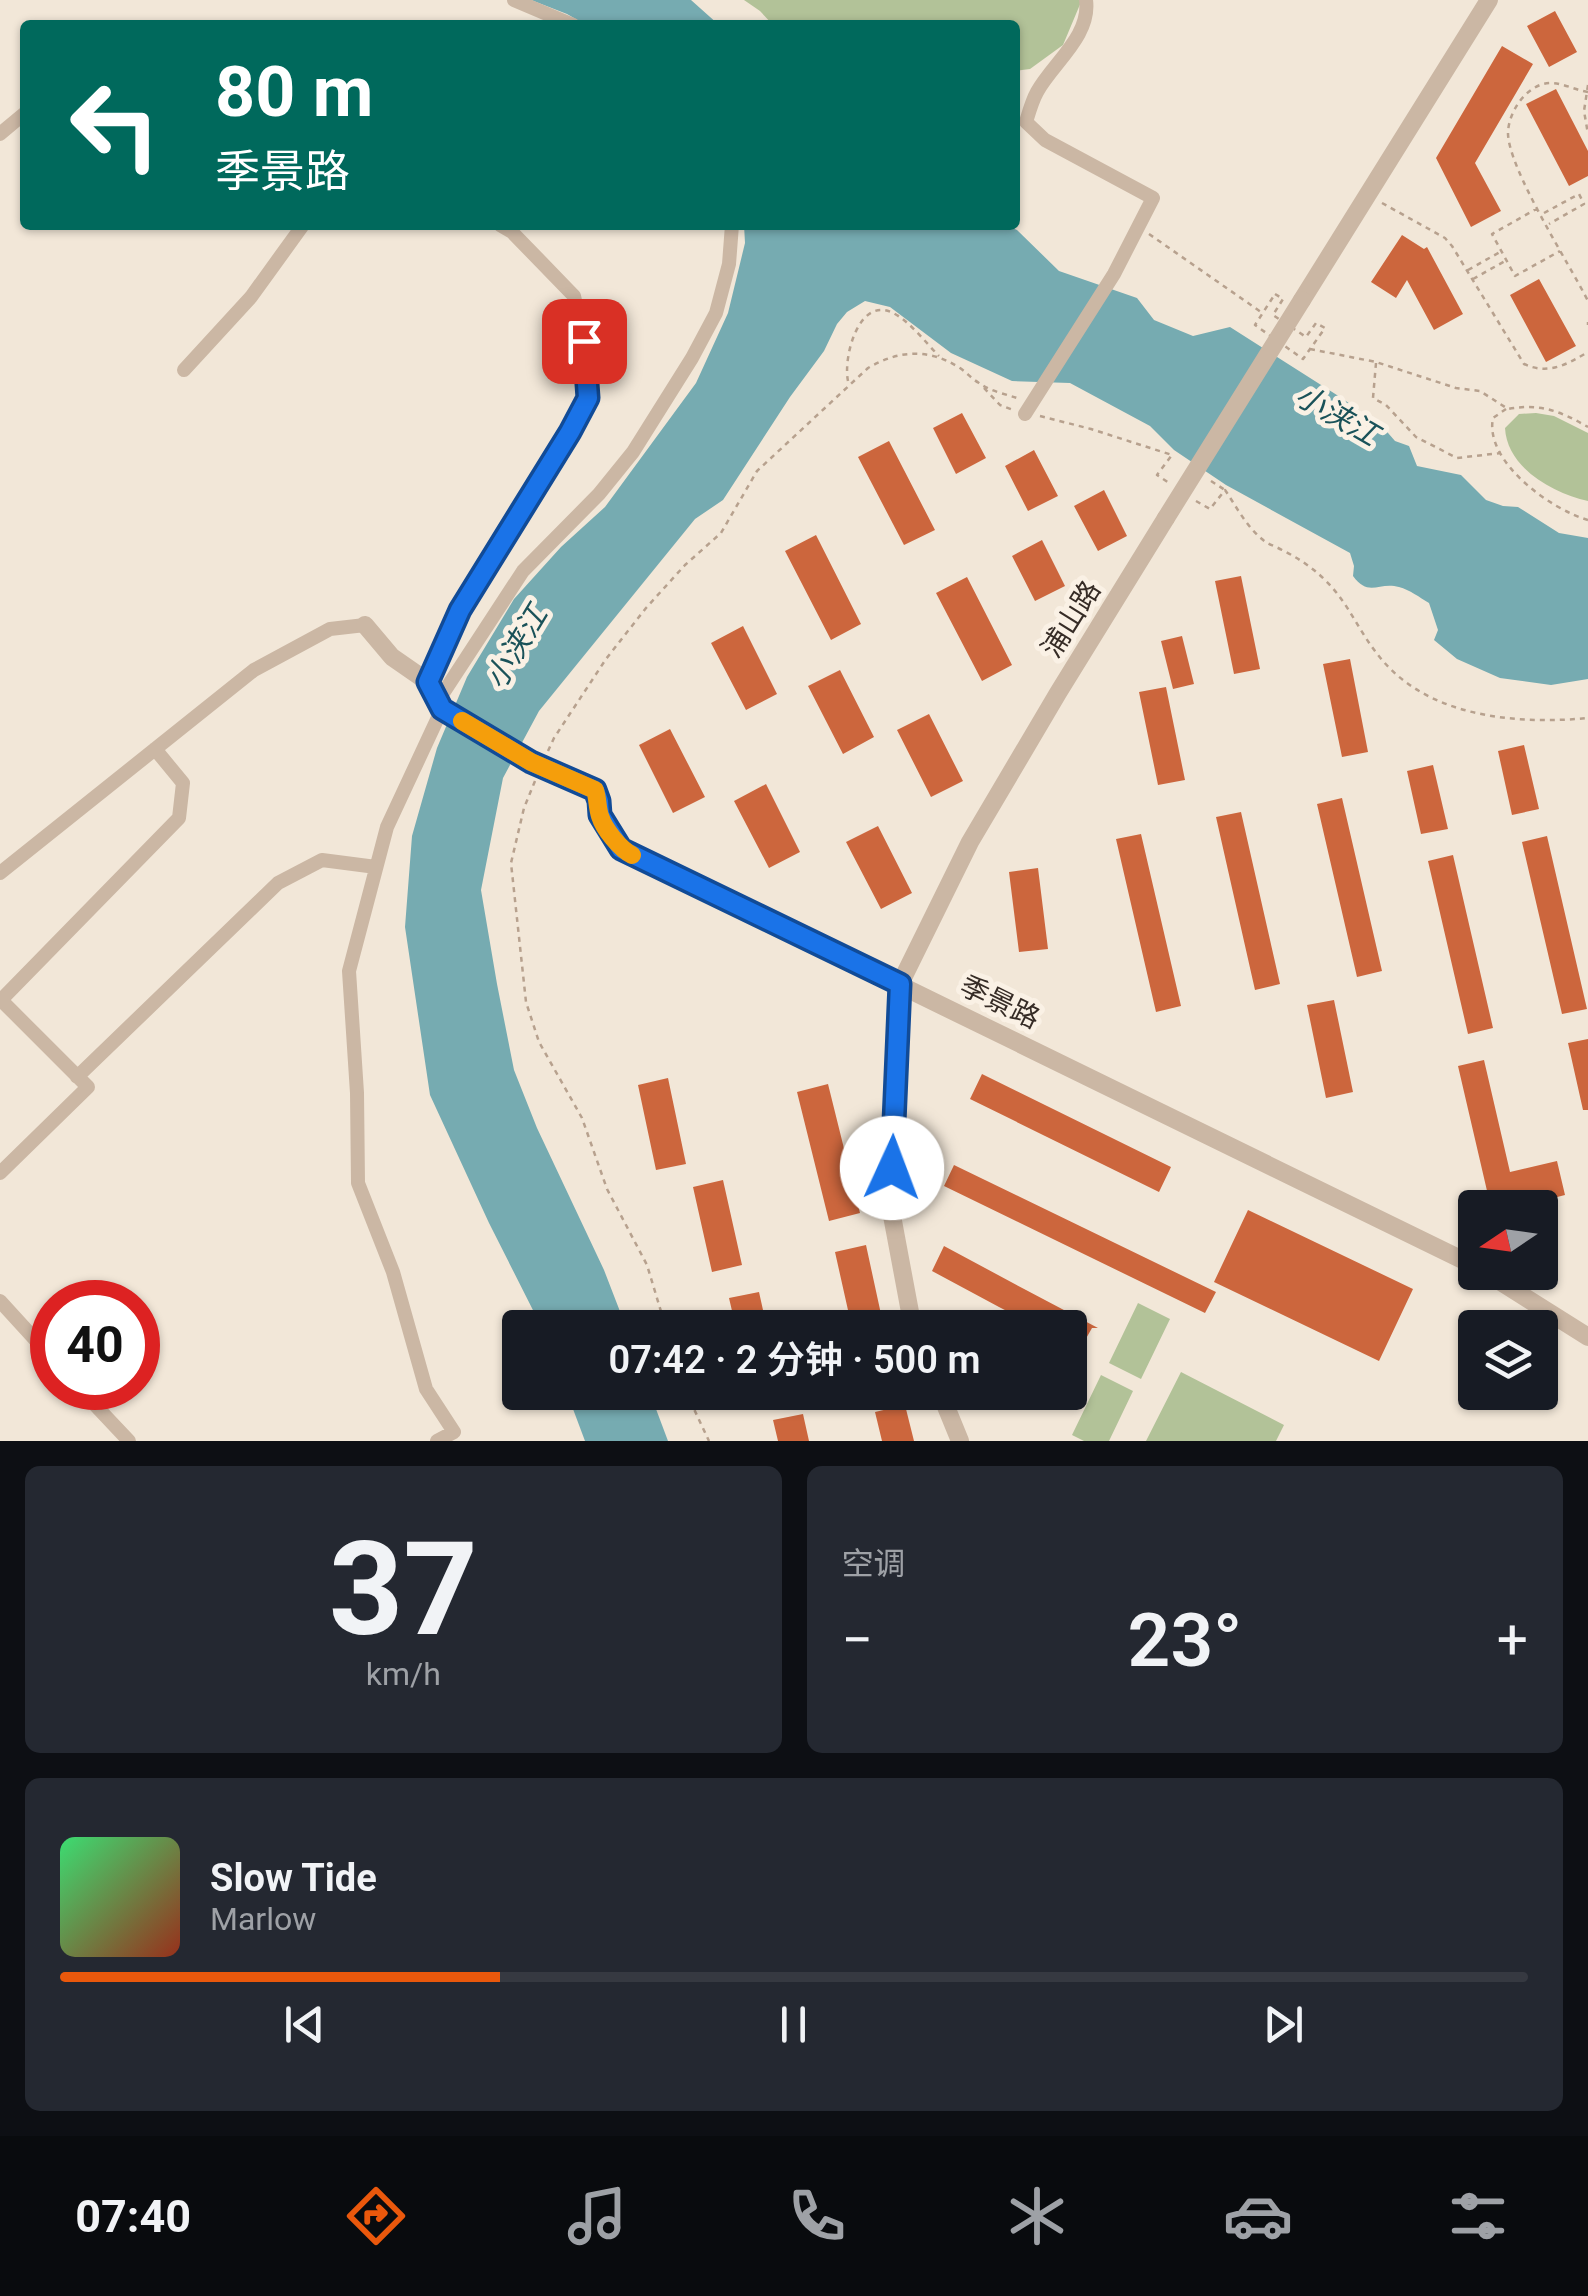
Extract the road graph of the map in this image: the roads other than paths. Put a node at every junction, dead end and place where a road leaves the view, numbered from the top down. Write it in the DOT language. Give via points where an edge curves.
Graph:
graph roads {
  1 [pos="514,0"];
  2 [pos="1086,0"];
  3 [pos="1489,0"];
  4 [pos="561,20"];
  5 [pos="20,117"];
  6 [pos="0,134"];
  7 [pos="299,230"];
  8 [pos="509,230"];
  9 [pos="732,230"];
  10 [pos="184,370"];
  11 [pos="1032,403"];
  12 [pos="366,624"];
  13 [pos="428,682"];
  14 [pos="440,705"];
  15 [pos="156,749"];
  16 [pos="376,868"];
  17 [pos="0,872"];
  18 [pos="900,984"];
  19 [pos="0,1000"];
  20 [pos="77,1077"];
  21 [pos="0,1173"];
  22 [pos="1458,1258"];
  23 [pos="1514,1290"];
  24 [pos="0,1302"];
  25 [pos="910,1310"];
  26 [pos="30,1334"];
  27 [pos="1588,1337"];
  28 [pos="99,1410"];
  29 [pos="947,1410"];
  30 [pos="128,1441"];
  31 [pos="438,1441"];
  32 [pos="960,1441"];
  1 -- 4 [label="street"];
  2 -- 11 [label="street" via="1077,37 1036,93 1026,122 1045,140 1153,198 1114,274"];
  3 -- 18 [label="street, 浦山路, bridge" via="1058,693 970,842"];
  5 -- 6 [label="street"];
  7 -- 10 [label="street"];
  8 -- 13 [label="street" via="574,296 588,398 460,610"];
  9 -- 14 [label="street" via="716,313 692,358 633,452 523,572"];
  12 -- 13 [label="street" via="392,657"];
  12 -- 15 [label="street" via="330,628 254,670"];
  13 -- 14 [label="street"];
  14 -- 16 [label="street"];
  14 -- 18 [label="street, 季景路" via="537,764 595,790 600,815 621,849"];
  15 -- 17 [label="street"];
  15 -- 19 [label="street" via="184,783 180,818"];
  16 -- 20 [label="street" via="322,860 278,882"];
  16 -- 31 [label="street" via="349,971 358,1183 393,1272 426,1389 454,1432"];
  18 -- 22 [label="street, 季景路"];
  18 -- 25 [label="street, 浦山路" via="890,1205"];
  19 -- 20 [label="street"];
  20 -- 21 [label="street" via="88,1088"];
  23 -- 27 [label="street"];
  24 -- 26 [label="street"];
  28 -- 30 [label="street"];
  29 -- 32 [label="street"];
}
